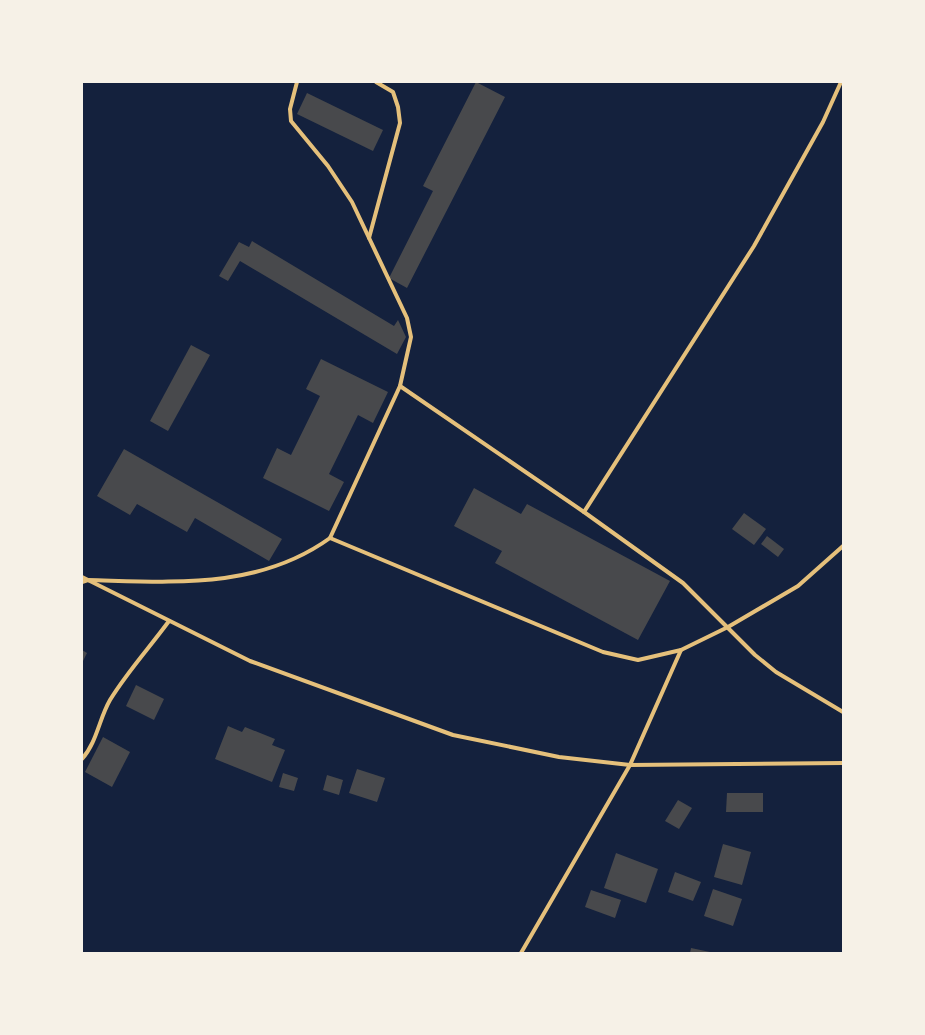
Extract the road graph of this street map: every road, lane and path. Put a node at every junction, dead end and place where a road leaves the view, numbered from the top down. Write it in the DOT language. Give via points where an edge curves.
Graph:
graph roads {
  1 [pos="297,82"];
  2 [pos="376,82"];
  3 [pos="841,82"];
  4 [pos="369,238"];
  5 [pos="400,386"];
  6 [pos="584,512"];
  7 [pos="330,538"];
  8 [pos="843,546"];
  9 [pos="82,577"];
  10 [pos="88,580"];
  11 [pos="82,582"];
  12 [pos="169,620"];
  13 [pos="728,627"];
  14 [pos="681,650"];
  15 [pos="843,712"];
  16 [pos="82,759"];
  17 [pos="843,763"];
  18 [pos="630,765"];
  19 [pos="521,953"];
  1 -- 4 [label="street" via="290,109 291,120 352,202"];
  2 -- 4 [label="street" via="393,92 400,123"];
  3 -- 6 [label="street" via="823,122 754,246"];
  4 -- 5 [label="street" via="407,318 411,337"];
  5 -- 6 [label="street"];
  5 -- 7 [label="street"];
  6 -- 13 [label="street" via="683,583"];
  7 -- 10 [label="street" via="310,552 277,566 216,581 188,583"];
  7 -- 14 [label="street" via="603,652 638,660"];
  8 -- 13 [label="street" via="798,586"];
  9 -- 10 [label="street"];
  10 -- 11 [label="street"];
  10 -- 12 [label="street"];
  12 -- 16 [label="street" via="110,699 100,718 95,737"];
  12 -- 18 [label="street" via="250,661 453,735 559,757"];
  13 -- 14 [label="street"];
  13 -- 15 [label="street" via="776,672"];
  14 -- 18 [label="street"];
  17 -- 18 [label="street"];
  18 -- 19 [label="street"];
}
